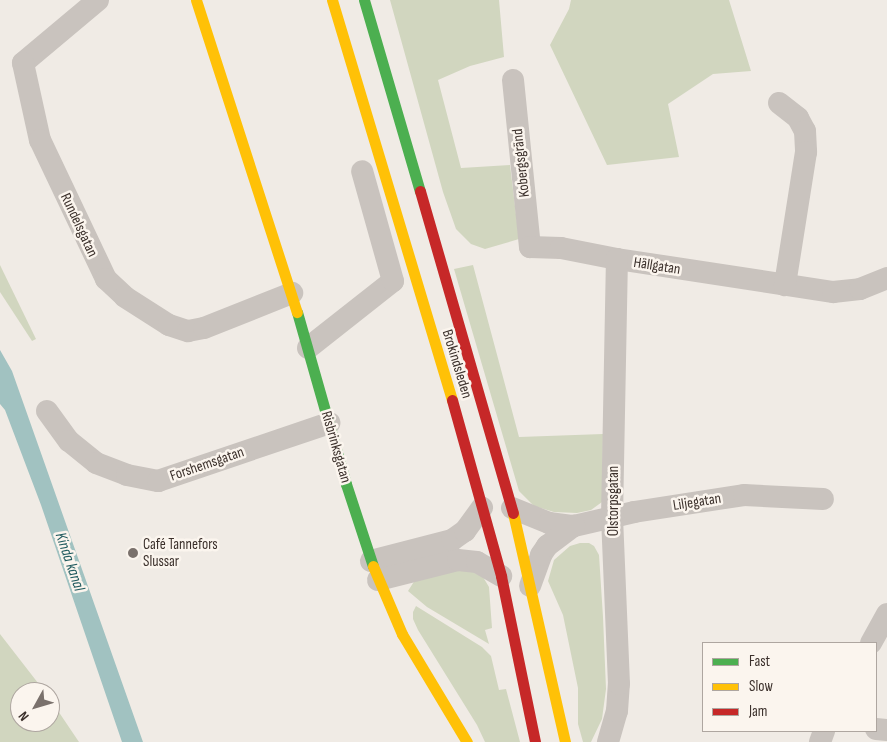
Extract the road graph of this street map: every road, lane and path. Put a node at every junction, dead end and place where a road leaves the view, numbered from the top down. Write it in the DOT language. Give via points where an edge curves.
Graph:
graph roads {
  1 [pos="98,0"];
  2 [pos="196,0"];
  3 [pos="332,0"];
  4 [pos="364,0"];
  5 [pos="513,80"];
  6 [pos="779,103"];
  7 [pos="362,171"];
  8 [pos="530,247"];
  9 [pos="617,259"];
  10 [pos="887,278"];
  11 [pos="785,285"];
  12 [pos="292,293"];
  13 [pos="308,348"];
  14 [pos="47,411"];
  15 [pos="329,422"];
  16 [pos="823,500"];
  17 [pos="482,508"];
  18 [pos="512,508"];
  19 [pos="612,517"];
  20 [pos="574,526"];
  21 [pos="374,570"];
  22 [pos="501,576"];
  23 [pos="530,586"];
  24 [pos="887,614"];
  25 [pos="872,642"];
  26 [pos="467,742"];
  27 [pos="535,742"];
  28 [pos="565,742"];
  29 [pos="608,742"];
  1 -- 12 [label="street, Rundelsgatan" via="23,63 40,140 106,279 126,297 169,325 188,331 204,328"];
  2 -- 12 [label="main road"];
  3 -- 17 [label="main road, Brokindsleden"];
  4 -- 18 [label="main road, Brokindsleden"];
  5 -- 8 [label="street, Kobergsgränd"];
  6 -- 11 [label="street" via="802,124 806,152"];
  7 -- 13 [label="street" via="392,281"];
  8 -- 9 [label="street, Hällgatan" via="561,248"];
  9 -- 11 [label="street, Hällgatan"];
  9 -- 19 [label="street, Olstorpsgatan"];
  10 -- 11 [label="street, Hällgatan" via="860,289 833,292"];
  12 -- 13 [label="main road"];
  13 -- 15 [label="main road, Risbrinksgatan"];
  14 -- 15 [label="street, Forshemsgatan" via="68,441 96,463 127,475 158,481"];
  15 -- 21 [label="main road, Risbrinksgatan"];
  16 -- 19 [label="street, Liljegatan" via="744,495"];
  17 -- 21 [label="street" via="465,531 452,540"];
  17 -- 22 [label="main road, Brokindsleden"];
  18 -- 20 [label="street, Liljegatan" via="549,523"];
  18 -- 23 [label="main road, Brokindsleden"];
  19 -- 20 [label="street, Liljegatan"];
  19 -- 29 [label="street, Olstorpsgatan" via="619,684 617,711"];
  20 -- 23 [label="street, Liljegatan" via="547,546"];
  21 -- 22 [label="street" via="458,560 477,562"];
  21 -- 26 [label="main road, Risbrinksgatan" via="402,634"];
  22 -- 27 [label="main road, Brokindsleden"];
  23 -- 28 [label="main road, Brokindsleden"];
  24 -- 25 [label="street"];
}
